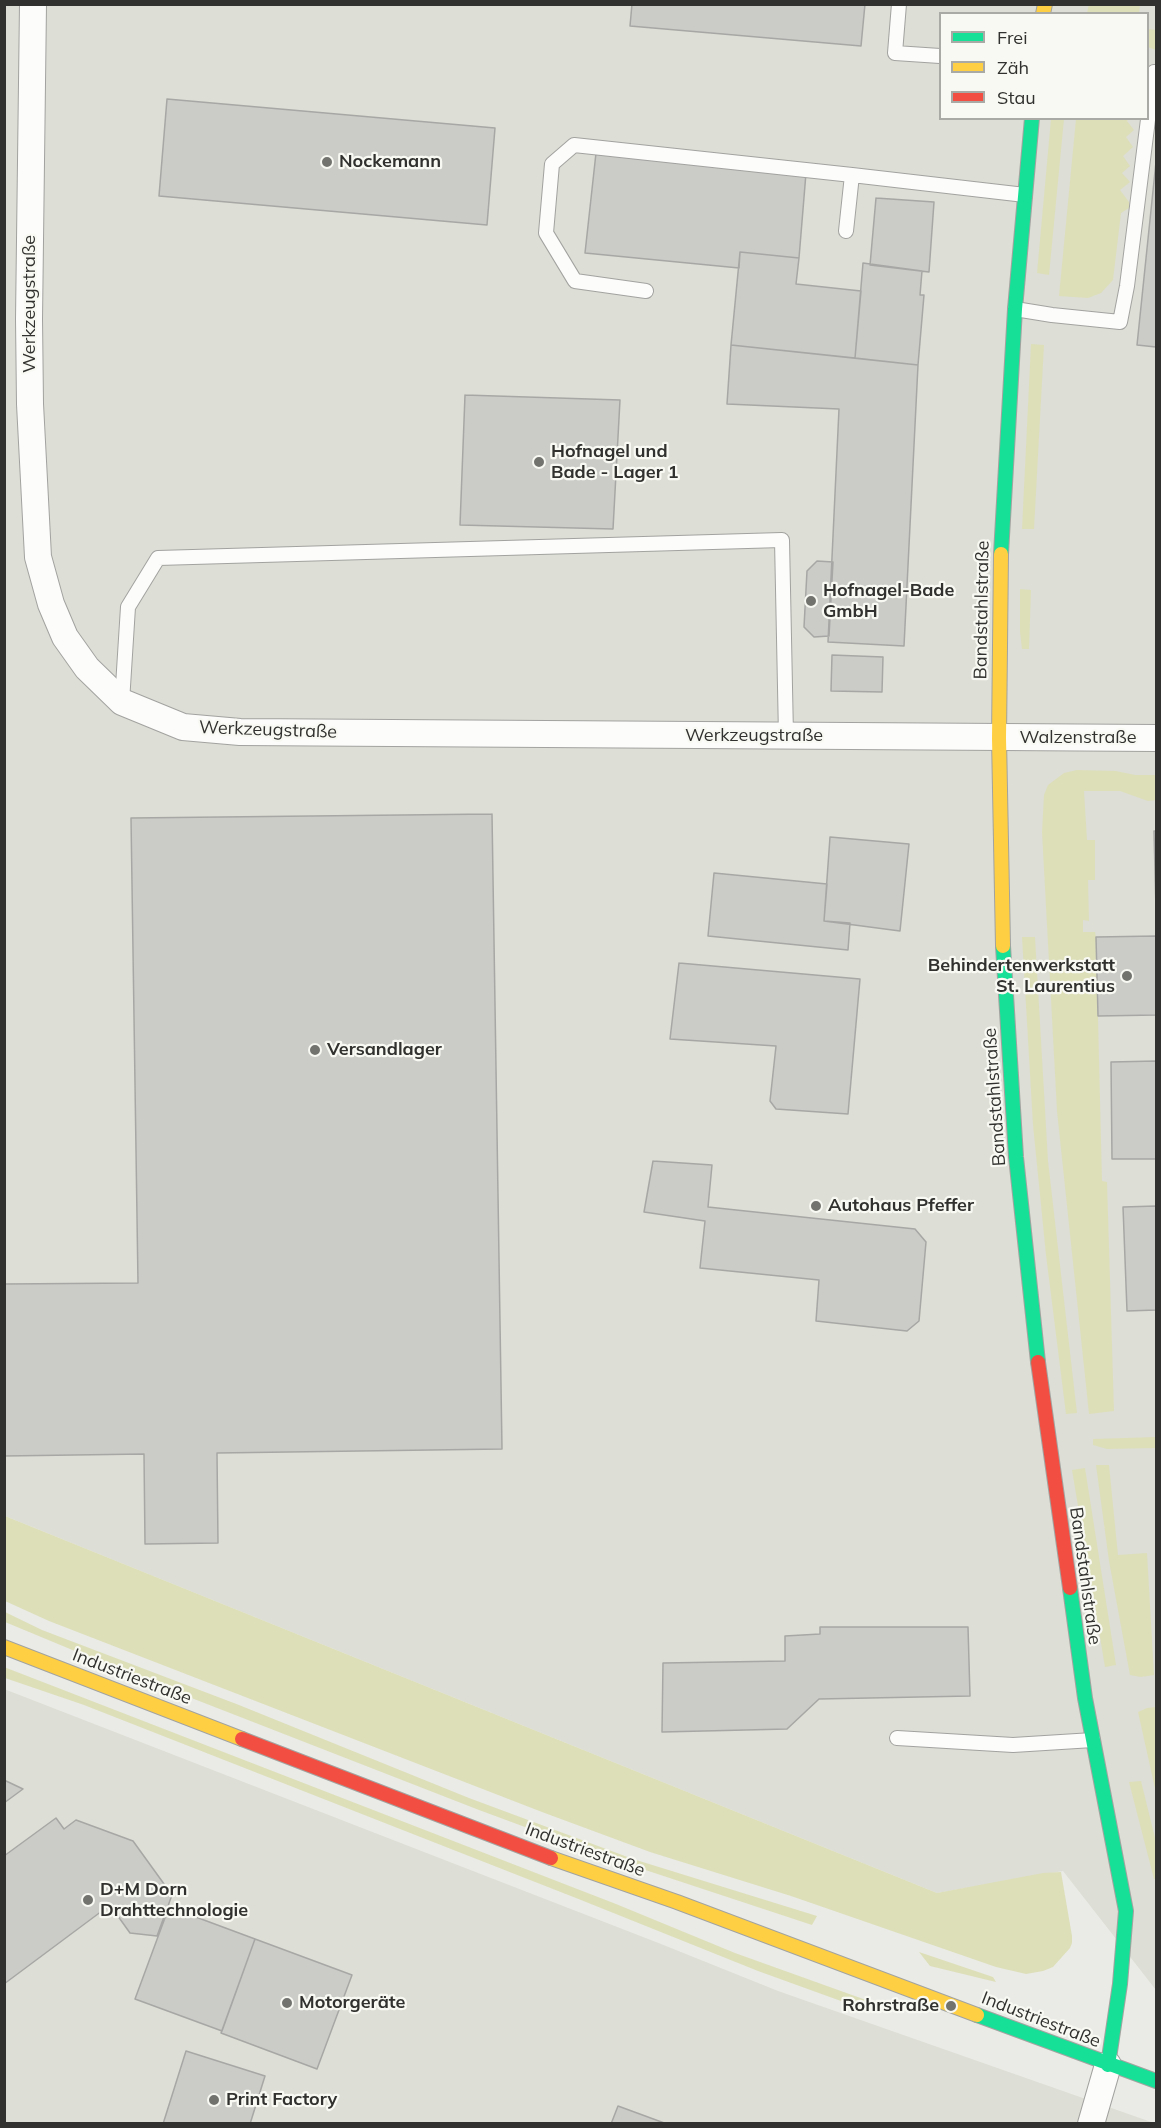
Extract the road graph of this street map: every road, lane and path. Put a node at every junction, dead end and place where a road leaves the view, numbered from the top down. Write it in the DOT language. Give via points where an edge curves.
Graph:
graph roads {
  1 [pos="33,4"];
  2 [pos="898,4"];
  3 [pos="939,56"];
  4 [pos="1154,72"];
  5 [pos="1149,112"];
  6 [pos="1032,120"];
  7 [pos="1148,120"];
  8 [pos="852,175"];
  9 [pos="1025,195"];
  10 [pos="846,231"];
  11 [pos="646,291"];
  12 [pos="1015,309"];
  13 [pos="122,702"];
  14 [pos="786,736"];
  15 [pos="999,738"];
  16 [pos="1156,738"];
  17 [pos="4,1647"];
  18 [pos="897,1738"];
  19 [pos="1093,1740"];
  20 [pos="1108,2065"];
  21 [pos="1156,2081"];
  22 [pos="1091,2124"];
  1 -- 13 [label="street, Werkzeugstraße" via="29,319 38,557 65,637 87,668"];
  2 -- 3 [label="lane" via="895,53"];
  4 -- 5 [label="lane"];
  6 -- 9 [label="street, Bandstahlstraße"];
  7 -- 12 [label="lane" via="1120,322"];
  8 -- 9 [label="lane"];
  8 -- 10 [label="lane"];
  8 -- 11 [label="lane" via="574,145 552,164 546,234 575,281"];
  9 -- 12 [label="street, Bandstahlstraße"];
  12 -- 15 [label="street, Bandstahlstraße" via="1000,572"];
  13 -- 14 [label="street, Werkzeugstraße" via="183,727 240,732"];
  13 -- 14 [label="lane" via="128,607 158,558 782,540"];
  14 -- 15 [label="street, Werkzeugstraße"];
  15 -- 16 [label="street, Walzenstraße"];
  15 -- 19 [label="street, Bandstahlstraße" via="1002,933 1016,1157 1055,1494"];
  17 -- 20 [label="street, Industriestraße" via="510,1843"];
  18 -- 19 [label="lane" via="1013,1745"];
  19 -- 20 [label="street, Bandstahlstraße" via="1126,1911"];
  20 -- 21 [label="street, Industriestraße"];
  20 -- 22 [label="street"];
}
